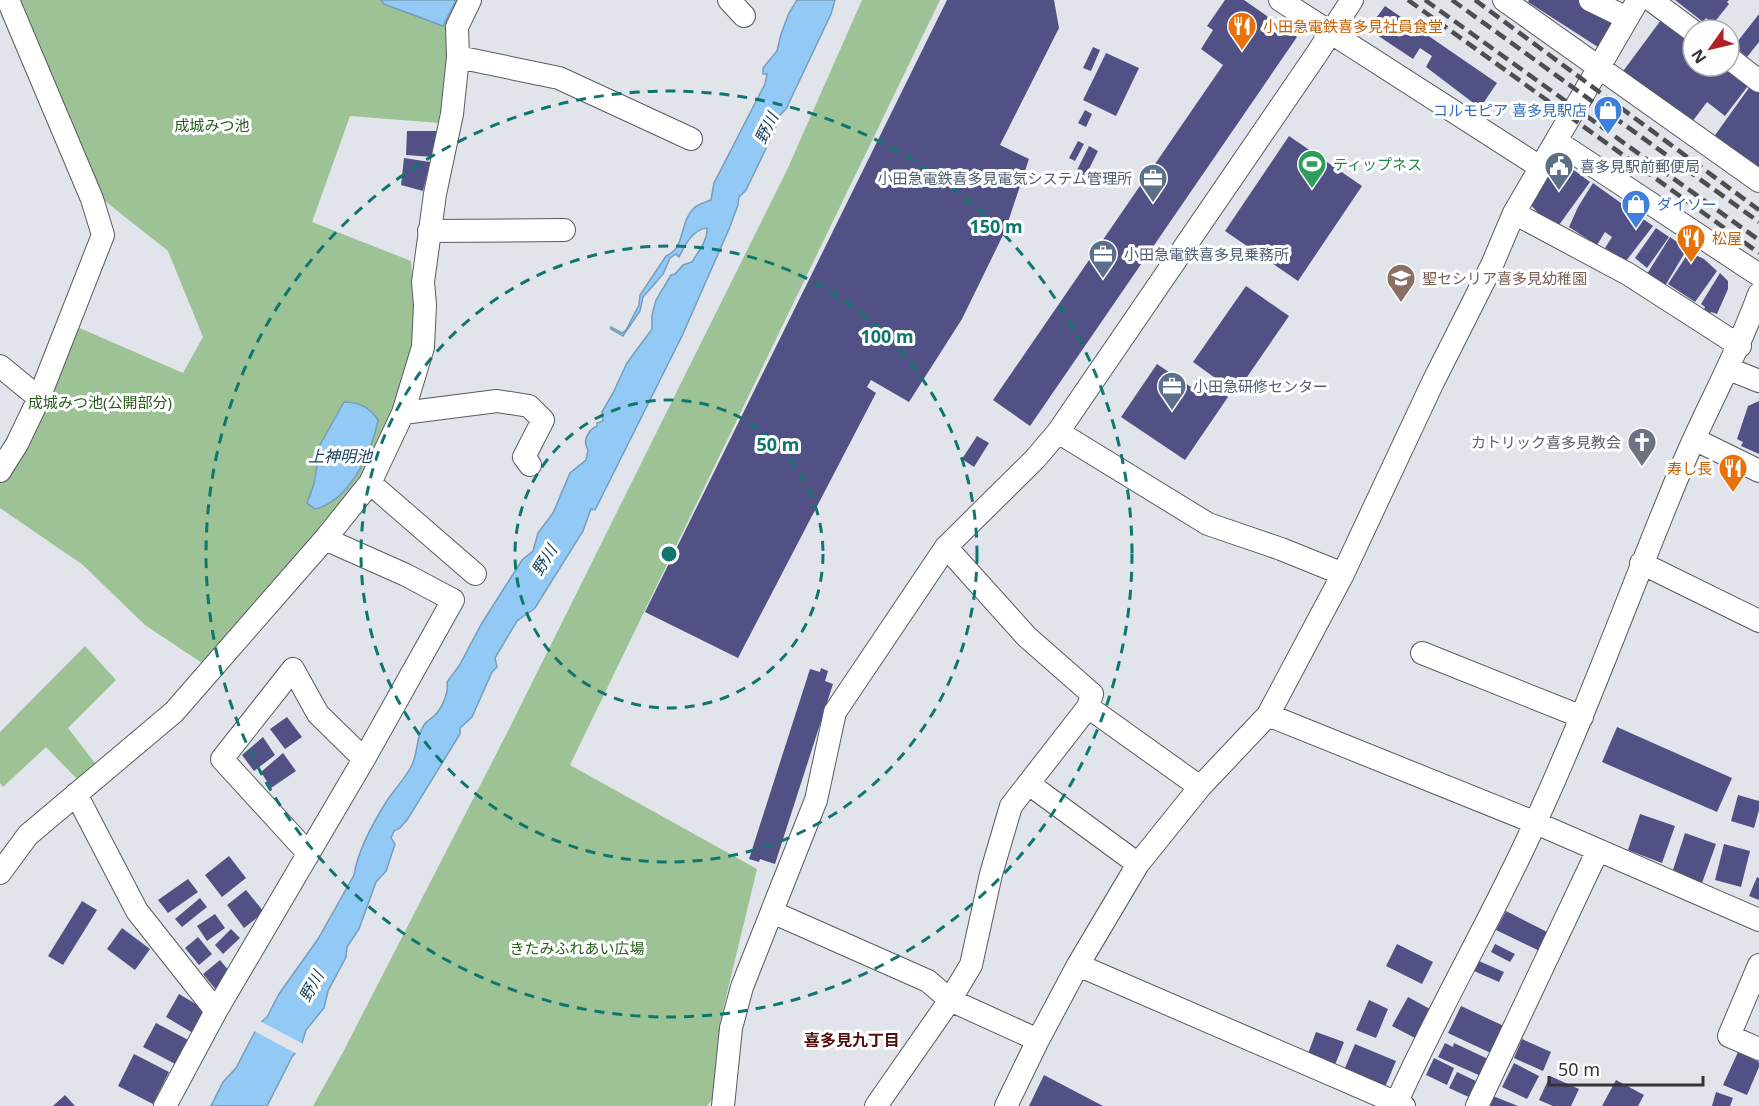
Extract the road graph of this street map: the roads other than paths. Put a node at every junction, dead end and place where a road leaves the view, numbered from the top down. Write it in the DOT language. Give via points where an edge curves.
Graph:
graph roads {
  1 [pos="470,0"];
  2 [pos="1280,0"];
  3 [pos="1352,0"];
  4 [pos="1504,0"];
  5 [pos="1590,0"];
  6 [pos="1651,0"];
  7 [pos="6,8"];
  8 [pos="1633,9"];
  9 [pos="1681,22"];
  10 [pos="1330,32"];
  11 [pos="458,57"];
  12 [pos="1741,67"];
  13 [pos="1600,68"];
  14 [pos="1759,81"];
  15 [pos="691,139"];
  16 [pos="1556,141"];
  17 [pos="1540,167"];
  18 [pos="1759,181"];
  19 [pos="1514,213"];
  20 [pos="564,230"];
  21 [pos="429,231"];
  22 [pos="1759,275"];
  23 [pos="1759,294"];
  24 [pos="1740,346"];
  25 [pos="0,366"];
  26 [pos="1729,369"];
  27 [pos="1759,381"];
  28 [pos="39,398"];
  29 [pos="403,413"];
  30 [pos="1058,432"];
  31 [pos="1694,439"];
  32 [pos="530,465"];
  33 [pos="0,471"];
  34 [pos="1759,471"];
  35 [pos="370,483"];
  36 [pos="326,539"];
  37 [pos="946,547"];
  38 [pos="1641,563"];
  39 [pos="475,573"];
  40 [pos="1343,574"];
  41 [pos="1759,621"];
  42 [pos="1422,653"];
  43 [pos="1088,707"];
  44 [pos="1268,715"];
  45 [pos="1582,717"];
  46 [pos="364,759"];
  47 [pos="1029,784"];
  48 [pos="1200,787"];
  49 [pos="76,794"];
  50 [pos="1536,823"];
  51 [pos="1598,850"];
  52 [pos="308,853"];
  53 [pos="1138,864"];
  54 [pos="0,873"];
  55 [pos="771,912"];
  56 [pos="1759,920"];
  57 [pos="1078,965"];
  58 [pos="1759,965"];
  59 [pos="950,1000"];
  60 [pos="216,1011"];
  61 [pos="1038,1040"];
  62 [pos="1759,1049"];
  63 [pos="1399,1105"];
  64 [pos="165,1106"];
  65 [pos="723,1106"];
  66 [pos="876,1106"];
  67 [pos="1006,1106"];
  68 [pos="1477,1106"];
  1 -- 11 [label="street" via="457,27"];
  2 -- 10 [label="street"];
  3 -- 10 [label="street"];
  4 -- 13 [label="street"];
  5 -- 8 [label="street"];
  6 -- 9 [label="street"];
  7 -- 28 [label="street" via="92,199 103,235"];
  8 -- 13 [label="street"];
  10 -- 17 [label="street"];
  10 -- 30 [label="street"];
  11 -- 15 [label="street" via="559,78"];
  11 -- 21 [label="street" via="452,114"];
  12 -- 14 [label="street"];
  13 -- 16 [label="street"];
  13 -- 18 [label="street"];
  16 -- 17 [label="street"];
  16 -- 22 [label="street"];
  17 -- 19 [label="street"];
  19 -- 24 [label="street" via="1628,274"];
  19 -- 40 [label="street"];
  20 -- 21 [label="street"];
  21 -- 29 [label="street" via="423,282 423,347"];
  23 -- 24 [label="street"];
  24 -- 26 [label="street"];
  25 -- 28 [label="street"];
  26 -- 27 [label="street"];
  26 -- 31 [label="street"];
  28 -- 33 [label="street"];
  29 -- 32 [label="street" via="497,401 529,406 543,420 524,457"];
  29 -- 35 [label="street"];
  30 -- 37 [label="street"];
  30 -- 40 [label="street" via="1208,524"];
  31 -- 34 [label="street"];
  31 -- 38 [label="street"];
  35 -- 36 [label="street"];
  35 -- 39 [label="street"];
  36 -- 46 [label="street" via="453,600"];
  36 -- 49 [label="street" via="174,712"];
  37 -- 43 [label="street" via="1027,637 1092,694"];
  37 -- 55 [label="street" via="835,712 816,800"];
  38 -- 41 [label="street"];
  38 -- 45 [label="street"];
  40 -- 44 [label="street"];
  42 -- 45 [label="street"];
  43 -- 47 [label="street"];
  43 -- 48 [label="street"];
  44 -- 48 [label="street"];
  44 -- 50 [label="street"];
  45 -- 50 [label="street"];
  46 -- 52 [label="street"];
  46 -- 52 [label="street" via="318,714 293,669 222,759"];
  47 -- 53 [label="street"];
  47 -- 59 [label="street" via="1011,806 971,965"];
  48 -- 53 [label="street"];
  49 -- 54 [label="street" via="28,835"];
  49 -- 60 [label="street" via="137,911"];
  50 -- 51 [label="street"];
  50 -- 63 [label="street"];
  51 -- 56 [label="street"];
  51 -- 68 [label="street"];
  52 -- 60 [label="street"];
  53 -- 57 [label="street"];
  55 -- 59 [label="street" via="928,981"];
  55 -- 65 [label="street" via="731,1028"];
  57 -- 61 [label="street"];
  57 -- 63 [label="street"];
  58 -- 62 [label="street" via="1729,1036"];
  59 -- 61 [label="street"];
  59 -- 66 [label="street"];
  60 -- 64 [label="street"];
  61 -- 67 [label="street"];
}
